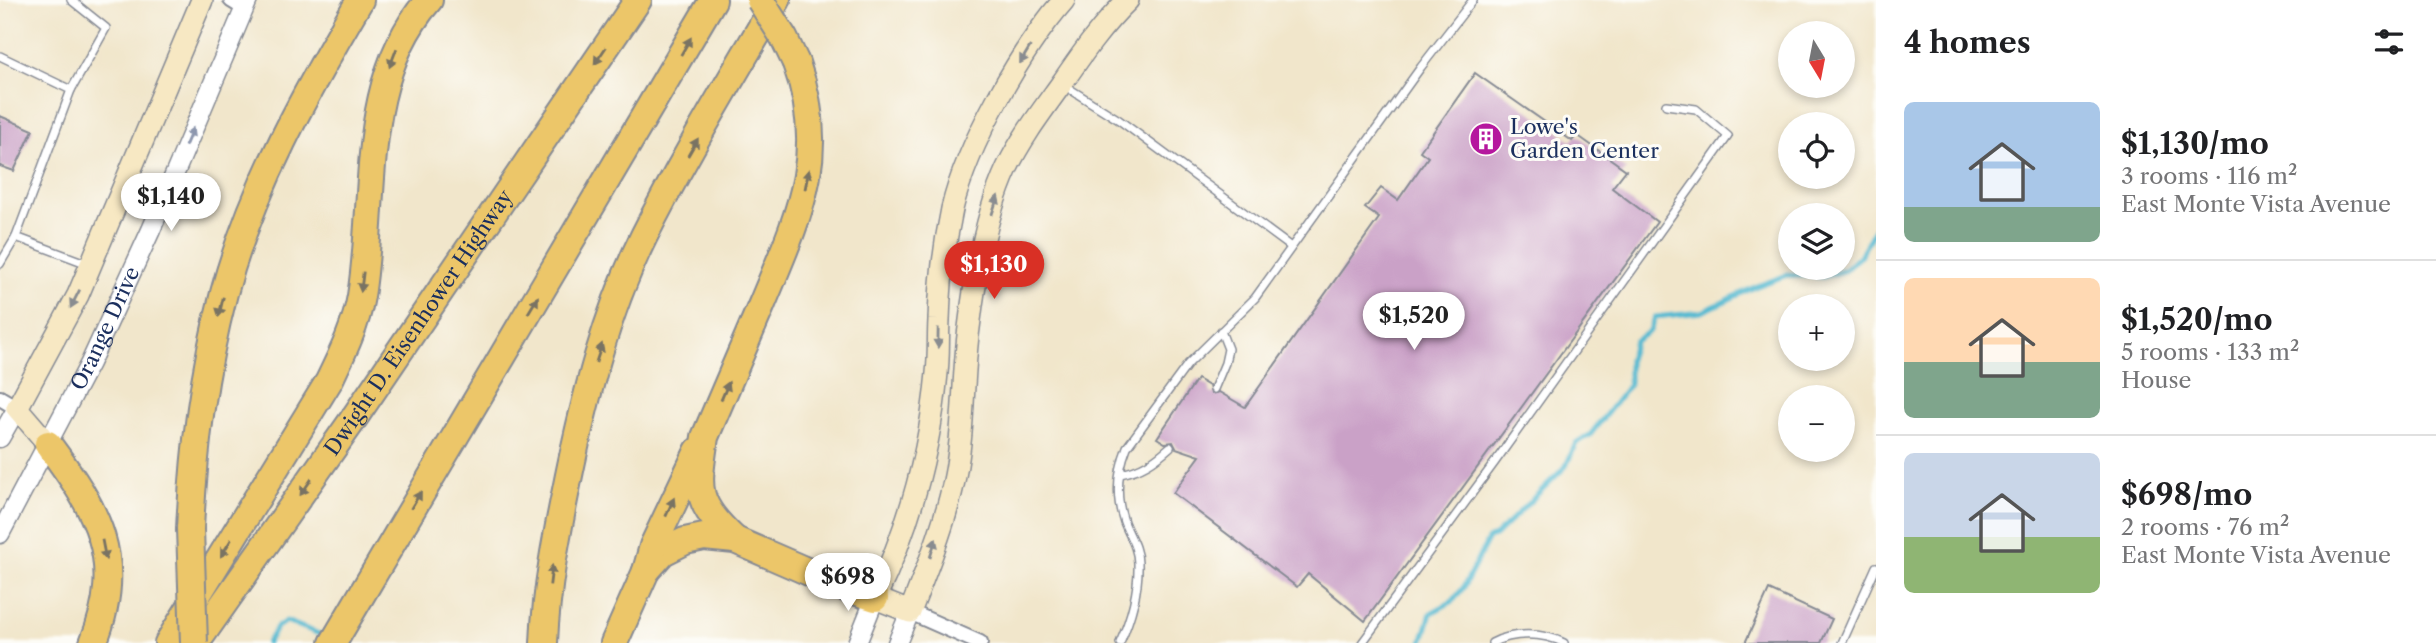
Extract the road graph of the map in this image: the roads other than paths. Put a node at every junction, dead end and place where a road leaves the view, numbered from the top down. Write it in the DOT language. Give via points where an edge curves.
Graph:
graph roads {
  1 [pos="71,0"];
  2 [pos="202,0"];
  3 [pos="341,0"];
  4 [pos="360,0"];
  5 [pos="429,0"];
  6 [pos="638,0"];
  7 [pos="713,0"];
  8 [pos="760,0"];
  9 [pos="777,0"];
  10 [pos="1065,0"];
  11 [pos="1128,0"];
  12 [pos="1473,0"];
  13 [pos="241,3"];
  14 [pos="0,56"];
  15 [pos="1061,84"];
  16 [pos="71,90"];
  17 [pos="1666,105"];
  18 [pos="16,237"];
  19 [pos="241,241"];
  20 [pos="1291,247"];
  21 [pos="0,264"];
  22 [pos="90,265"];
  23 [pos="1221,331"];
  24 [pos="1214,389"];
  25 [pos="8,403"];
  26 [pos="0,438"];
  27 [pos="705,438"];
  28 [pos="48,444"];
  29 [pos="1170,447"];
  30 [pos="1120,474"];
  31 [pos="0,534"];
  32 [pos="735,540"];
  33 [pos="1876,567"];
  34 [pos="646,571"];
  35 [pos="875,598"];
  36 [pos="910,612"];
  37 [pos="339,634"];
  38 [pos="93,643"];
  39 [pos="168,643"];
  40 [pos="195,643"];
  41 [pos="544,643"];
  42 [pos="614,643"];
  43 [pos="857,643"];
  44 [pos="897,643"];
  45 [pos="980,643"];
  46 [pos="1120,643"];
  47 [pos="1362,643"];
  48 [pos="1492,643"];
  49 [pos="1564,643"];
  50 [pos="1842,643"];
  1 -- 16 [label="lane" via="106,27"];
  2 -- 22 [label="main road, Orange Drive"];
  3 -- 19 [label="highway" via="303,64 268,139"];
  4 -- 19 [label="highway" via="309,86"];
  5 -- 39 [label="highway, one-way" via="398,45 385,80 376,120 360,299 349,339 329,381"];
  6 -- 40 [label="highway, Dwight D. Eisenhower Highway, one-way"];
  37 -- 7 [label="highway, one-way"];
  27 -- 8 [label="highway, one-way, bridge" via="800,209 811,149 806,89 779,28"];
  41 -- 9 [label="highway, one-way" via="553,551 578,431 621,289 643,237"];
  10 -- 35 [label="main road, one-way" via="1045,21 993,109 956,195 944,253 937,373 926,453 892,563"];
  11 -- 15 [label="main road"];
  12 -- 20 [label="lane"];
  28 -- 13 [label="street, Orange Drive, one-way" via="151,230"];
  14 -- 16 [label="lane"];
  15 -- 20 [label="lane" via="1119,120"];
  36 -- 15 [label="main road, one-way" via="954,480 962,438 968,331 991,217 1006,170 1028,128"];
  16 -- 18 [label="lane"];
  17 -- 47 [label="lane" via="1696,109 1728,136"];
  18 -- 21 [label="lane"];
  18 -- 22 [label="lane"];
  19 -- 40 [label="highway, one-way, bridge" via="224,292 194,449 190,529"];
  20 -- 23 [label="lane" via="1255,298"];
  22 -- 25 [label="main road, Orange Drive, one-way" via="78,295"];
  23 -- 24 [label="lane" via="1228,349"];
  23 -- 30 [label="lane" via="1188,364 1127,447"];
  25 -- 26 [label="street, Orange Drive"];
  25 -- 28 [label="main road"];
  27 -- 32 [label="highway" via="699,477 702,499"];
  34 -- 27 [label="highway, one-way" via="687,469"];
  28 -- 31 [label="street, Orange Drive"];
  28 -- 38 [label="highway, one-way" via="80,486 106,556 106,601"];
  29 -- 30 [label="lane" via="1137,471"];
  30 -- 46 [label="lane" via="1118,496 1138,561 1130,619"];
  32 -- 34 [label="highway" via="704,537 685,541 663,552"];
  32 -- 35 [label="highway"];
  33 -- 50 [label="lane"];
  34 -- 42 [label="highway"];
  35 -- 36 [label="main road"];
  35 -- 43 [label="street"];
  36 -- 44 [label="street"];
  36 -- 45 [label="street"];
  48 -- 49 [label="lane" via="1503,637 1545,636"];
}
